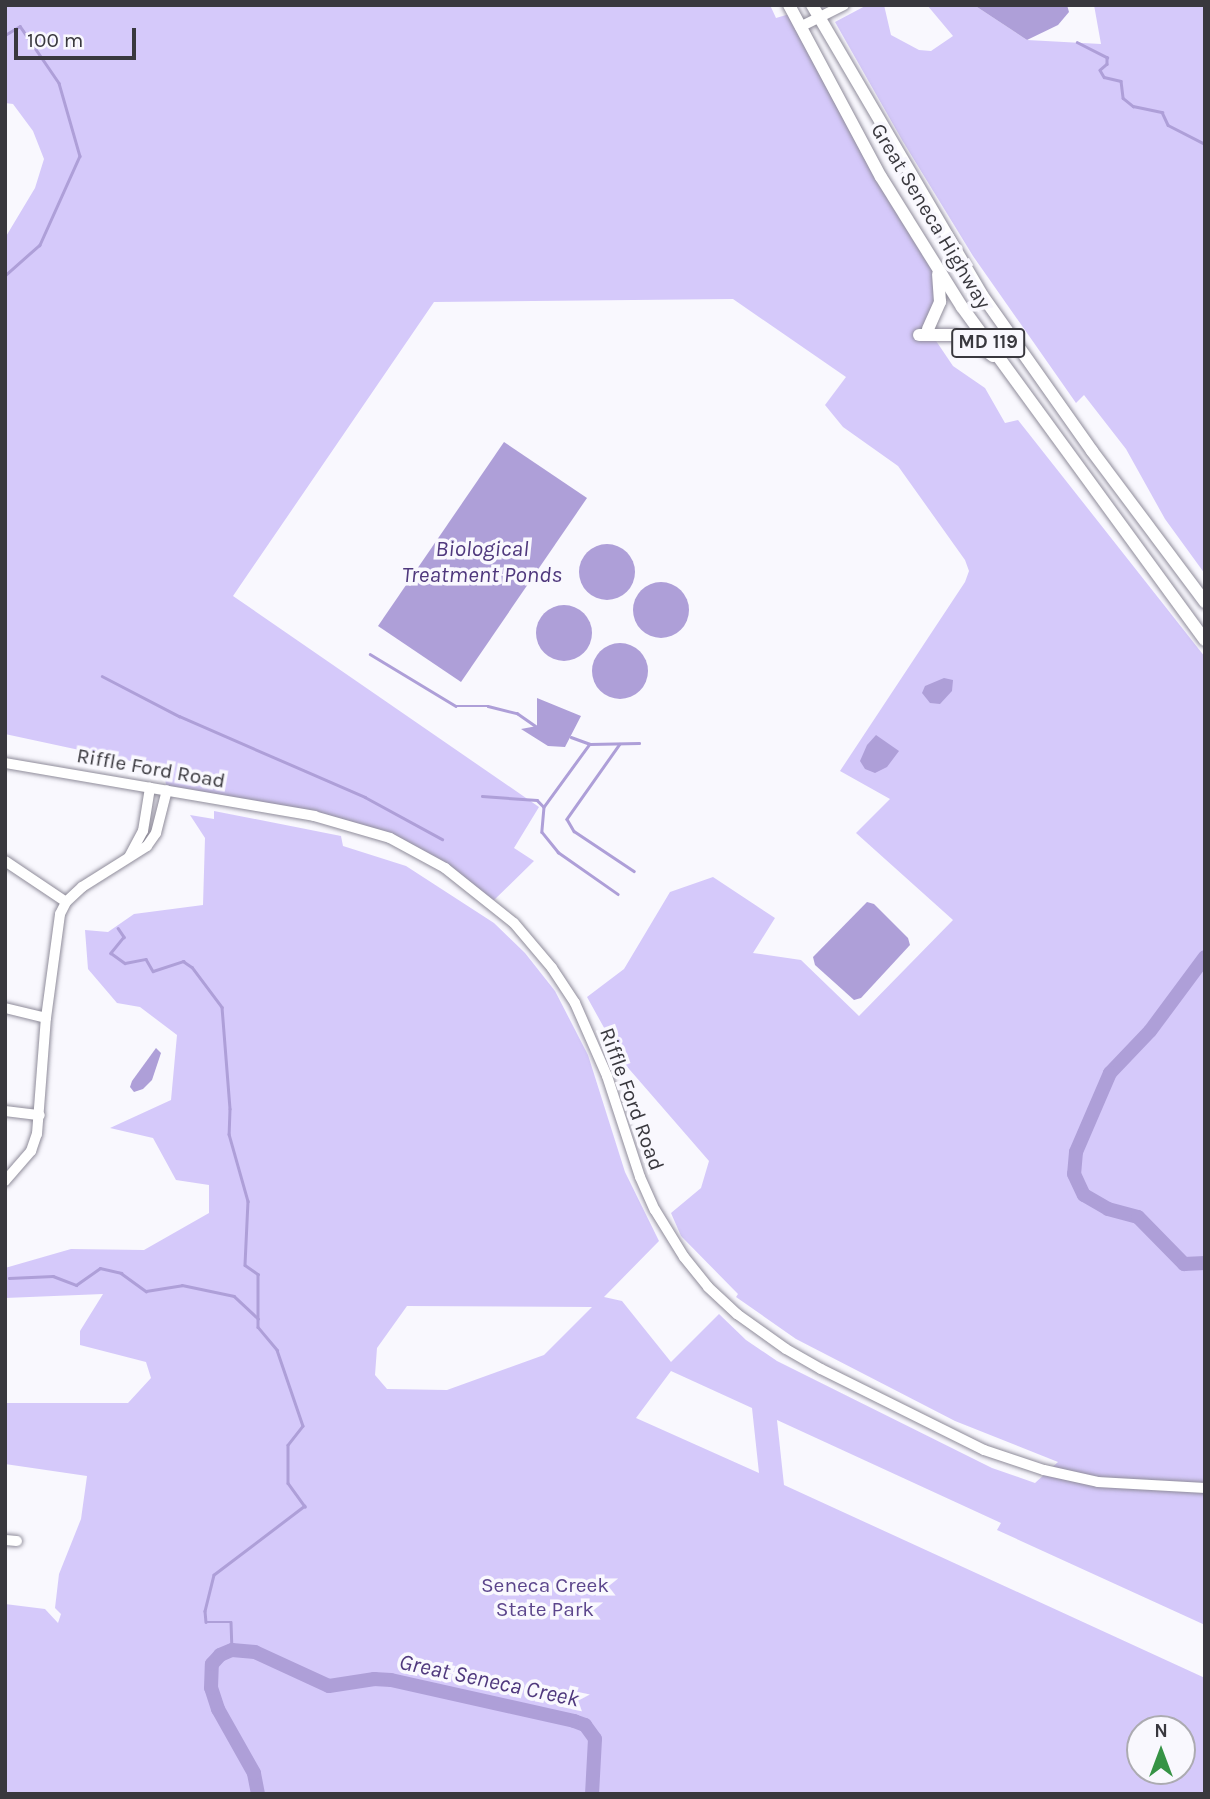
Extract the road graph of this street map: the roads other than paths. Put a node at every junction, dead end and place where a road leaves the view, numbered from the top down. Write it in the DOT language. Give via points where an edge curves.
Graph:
graph roads {
  1 [pos="810,5"];
  2 [pos="844,5"];
  3 [pos="791,9"];
  4 [pos="818,19"];
  5 [pos="800,27"];
  6 [pos="936,267"];
  7 [pos="1002,362"];
  8 [pos="1205,602"];
  9 [pos="1205,640"];
  10 [pos="5,762"];
  11 [pos="150,788"];
  12 [pos="167,790"];
  13 [pos="129,857"];
  14 [pos="5,861"];
  15 [pos="66,902"];
  16 [pos="5,1008"];
  17 [pos="46,1018"];
  18 [pos="5,1111"];
  19 [pos="40,1115"];
  20 [pos="5,1181"];
  21 [pos="1205,1488"];
  22 [pos="5,1540"];
  23 [pos="17,1541"];
  1 -- 3 [label="street"];
  1 -- 4 [label="main road, Great Seneca Highway / MD 119"];
  2 -- 4 [label="street"];
  3 -- 5 [label="main road, Great Seneca Highway / MD 119"];
  4 -- 5 [label="street"];
  4 -- 8 [label="main road, Great Seneca Highway / MD 119" via="982,295"];
  5 -- 6 [label="main road, Great Seneca Highway / MD 119"];
  6 -- 7 [label="main road, Great Seneca Highway / MD 119"];
  6 -- 7 [label="main road" via="940,302 923,332 965,338"];
  7 -- 9 [label="main road, Great Seneca Highway / MD 119"];
  10 -- 11 [label="street, Riffle Ford Road"];
  11 -- 12 [label="street, Riffle Ford Road"];
  11 -- 13 [label="street" via="143,831"];
  12 -- 13 [label="street" via="156,833 147,846"];
  12 -- 21 [label="street, Riffle Ford Road" via="314,816 371,832 445,868 492,902 539,952 575,1003 607,1076 640,1177 664,1228 708,1287 768,1338 984,1450 1098,1482"];
  13 -- 15 [label="street"];
  14 -- 15 [label="street"];
  15 -- 17 [label="street" via="57,930"];
  16 -- 17 [label="street"];
  17 -- 19 [label="street"];
  18 -- 19 [label="street"];
  19 -- 20 [label="street" via="31,1151"];
  22 -- 23 [label="street"];
}
